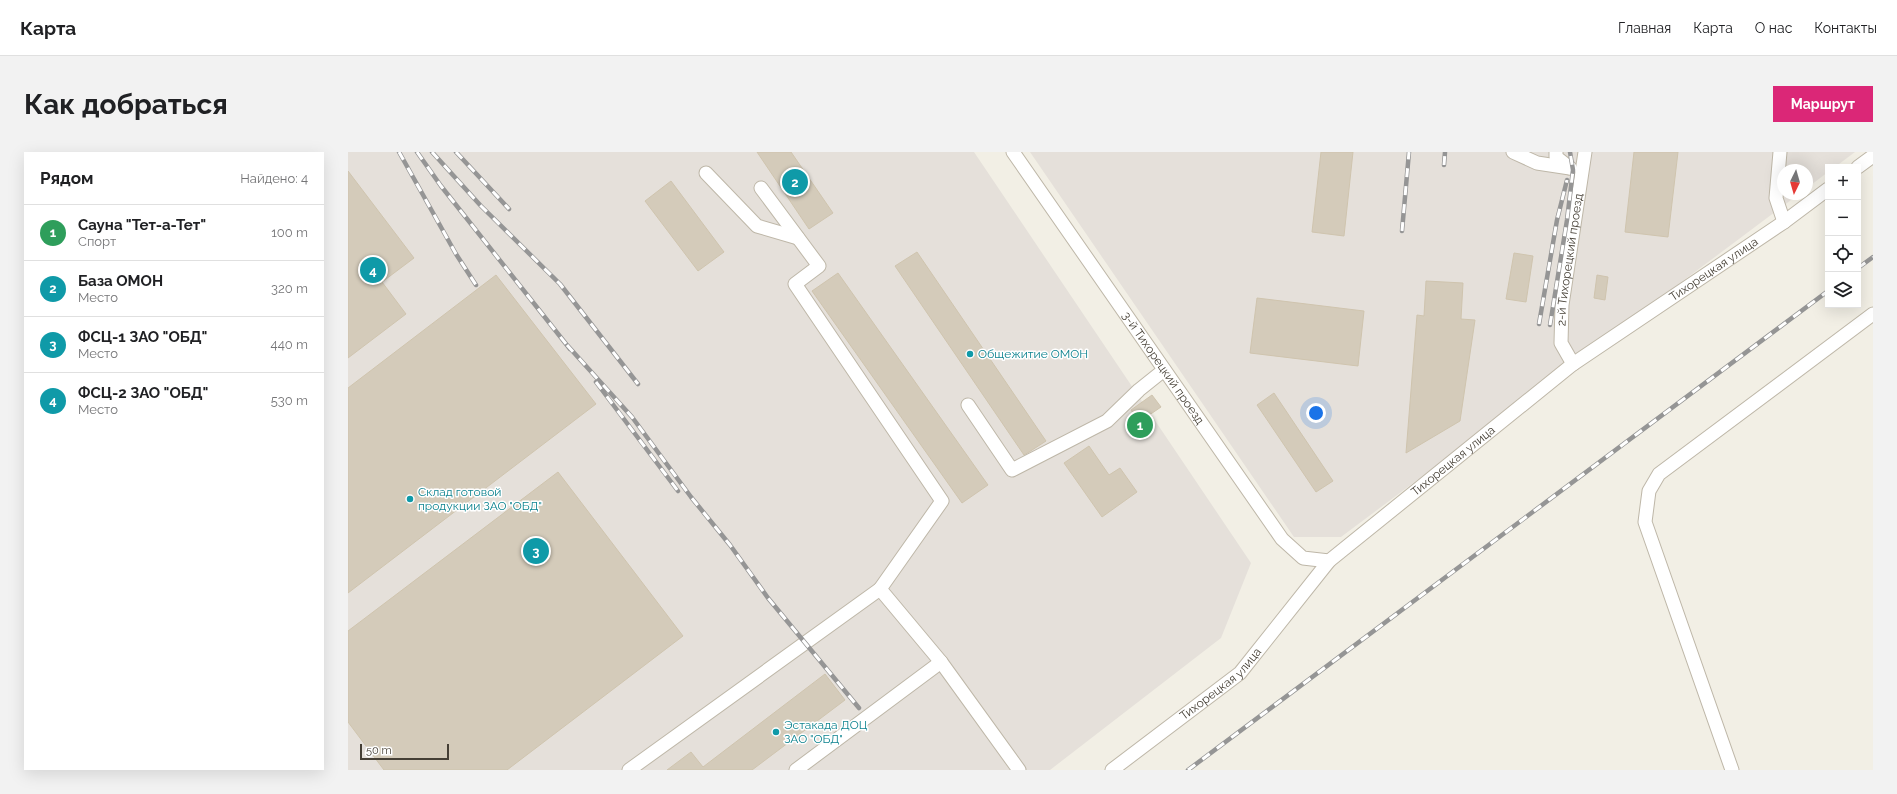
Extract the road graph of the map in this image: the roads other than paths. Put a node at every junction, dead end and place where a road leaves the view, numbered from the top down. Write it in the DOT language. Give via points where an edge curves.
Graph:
graph roads {
  1 [pos="1013,152"];
  2 [pos="1513,152"];
  3 [pos="1556,152"];
  4 [pos="1584,152"];
  5 [pos="1780,152"];
  6 [pos="1873,156"];
  7 [pos="1861,165"];
  8 [pos="1570,168"];
  9 [pos="706,173"];
  10 [pos="1581,176"];
  11 [pos="761,188"];
  12 [pos="1825,191"];
  13 [pos="1784,222"];
  14 [pos="798,238"];
  15 [pos="1873,314"];
  16 [pos="1574,364"];
  17 [pos="1164,370"];
  18 [pos="968,405"];
  19 [pos="1329,561"];
  20 [pos="880,589"];
  21 [pos="941,662"];
  22 [pos="629,770"];
  23 [pos="796,770"];
  24 [pos="1019,770"];
  25 [pos="1112,770"];
  26 [pos="1732,770"];
  1 -- 17 [label="street, 3-й Тихорецкий проезд"];
  2 -- 8 [label="street" via="1537,163"];
  3 -- 8 [label="street" via="1556,157"];
  4 -- 10 [label="street, 2-й Тихорецкий проезд"];
  5 -- 13 [label="street" via="1776,198"];
  6 -- 7 [label="street"];
  8 -- 10 [label="street"];
  9 -- 14 [label="street" via="757,226"];
  10 -- 16 [label="street, 2-й Тихорецкий проезд" via="1562,305 1561,343"];
  11 -- 14 [label="street"];
  12 -- 13 [label="street, Тихорецкая улица"];
  13 -- 16 [label="street, Тихорецкая улица"];
  14 -- 20 [label="street" via="819,266 795,284 942,501"];
  15 -- 26 [label="street" via="1659,474 1649,491 1645,522"];
  16 -- 19 [label="street, Тихорецкая улица"];
  17 -- 18 [label="street" via="1106,421 1012,470"];
  17 -- 19 [label="street, 3-й Тихорецкий проезд" via="1282,539 1303,558"];
  19 -- 25 [label="street, Тихорецкая улица" via="1240,673"];
  20 -- 21 [label="street"];
  20 -- 22 [label="street"];
  21 -- 23 [label="street"];
  21 -- 24 [label="street"];
}
